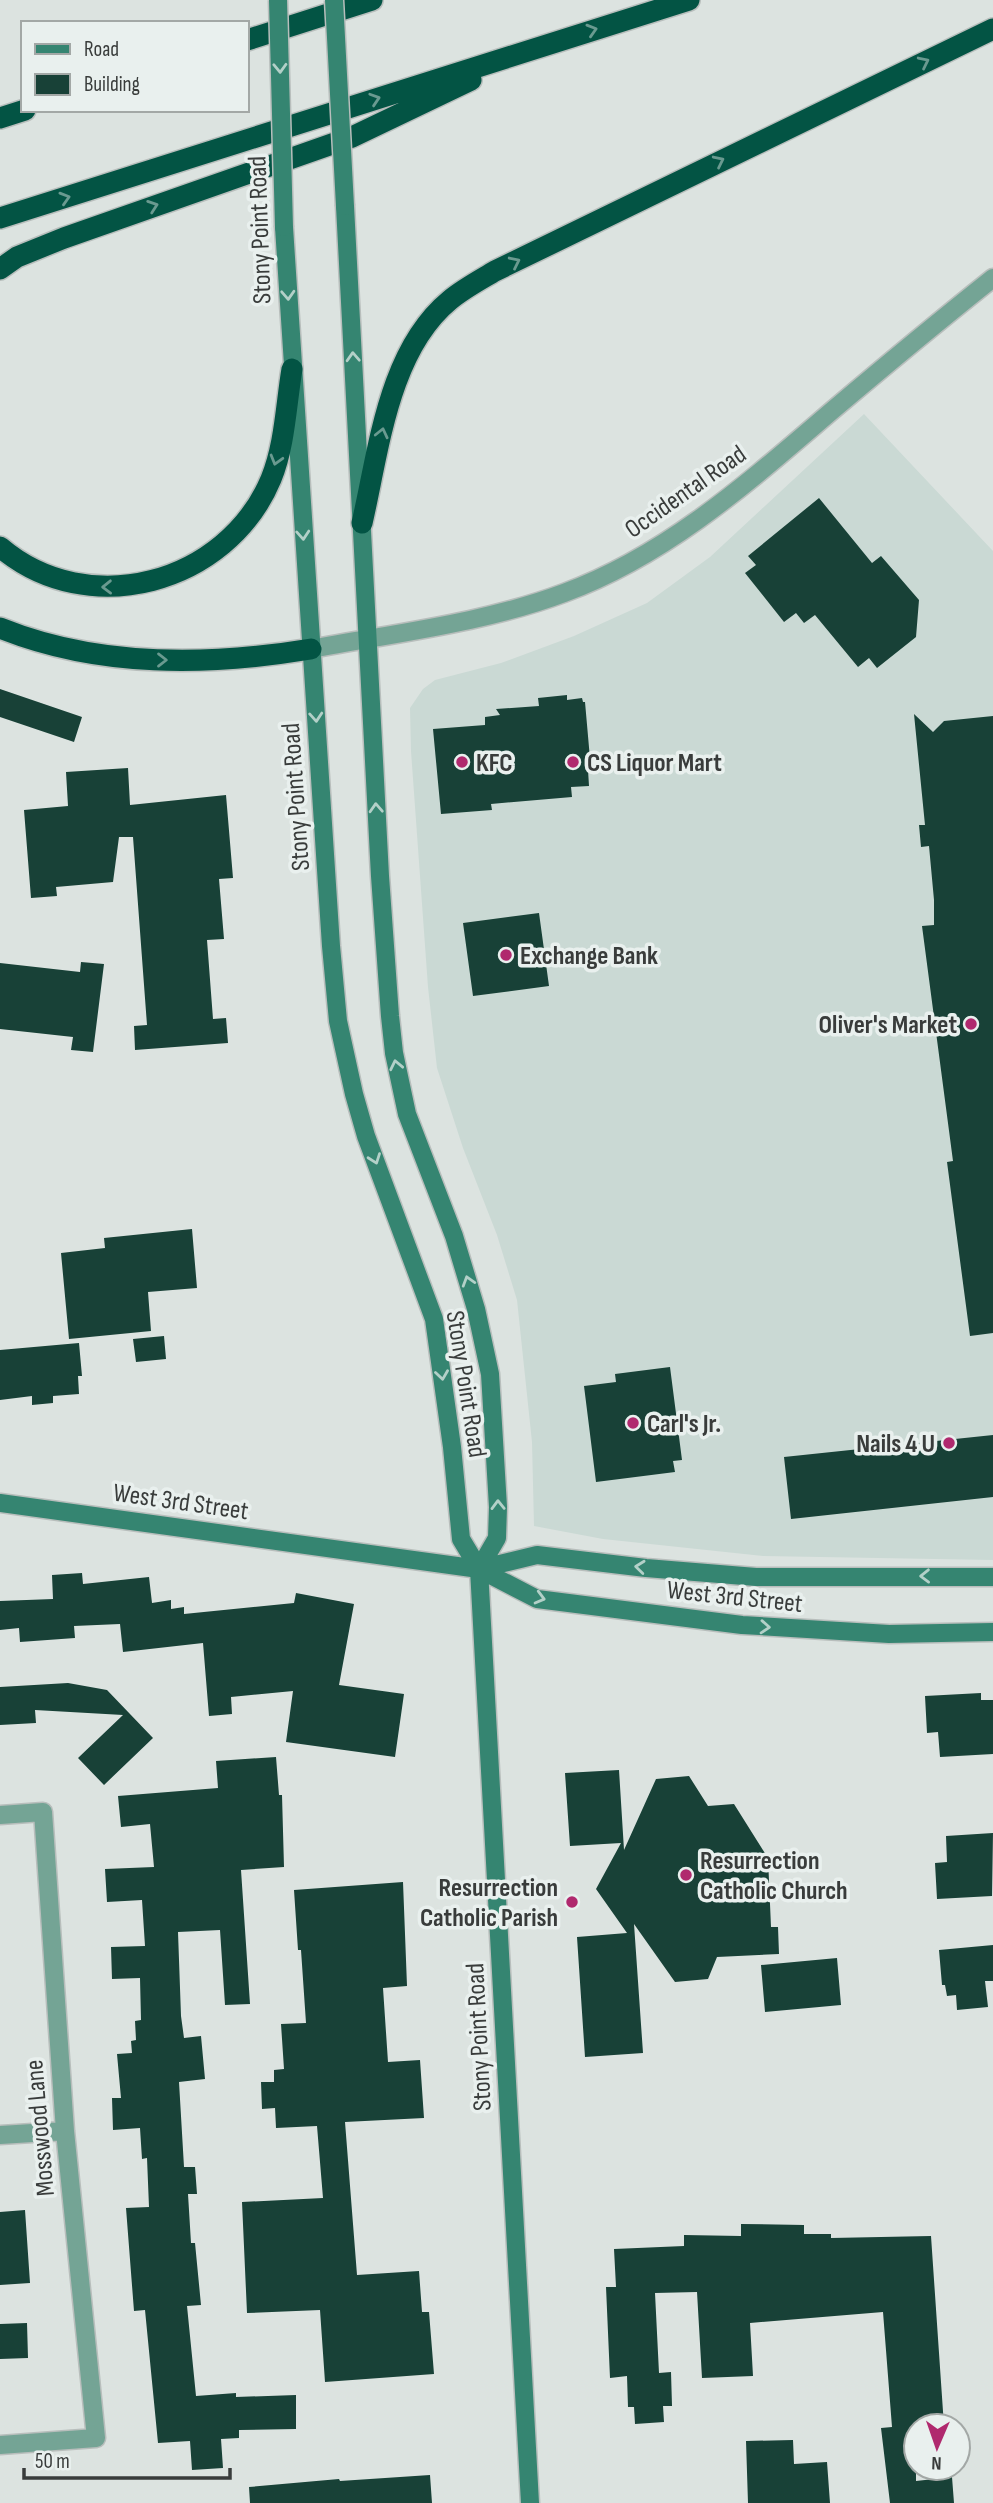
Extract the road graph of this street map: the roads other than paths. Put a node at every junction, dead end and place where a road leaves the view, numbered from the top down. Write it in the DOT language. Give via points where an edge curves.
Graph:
graph roads {
  1 [pos="278,0"];
  2 [pos="334,0"];
  3 [pos="372,0"];
  4 [pos="689,0"];
  5 [pos="993,29"];
  6 [pos="248,40"];
  7 [pos="548,44"];
  8 [pos="21,111"];
  9 [pos="0,118"];
  10 [pos="0,218"];
  11 [pos="0,269"];
  12 [pos="993,278"];
  13 [pos="292,369"];
  14 [pos="362,523"];
  15 [pos="0,547"];
  16 [pos="0,628"];
  17 [pos="368,638"];
  18 [pos="311,649"];
  19 [pos="0,1503"];
  20 [pos="479,1569"];
  21 [pos="993,1577"];
  22 [pos="993,1632"];
  23 [pos="0,1815"];
  24 [pos="65,2131"];
  25 [pos="0,2135"];
  26 [pos="0,2445"];
  27 [pos="530,2503"];
  1 -- 13 [label="main road, Stony Point Road, one-way, bridge"];
  14 -- 2 [label="main road, Stony Point Road, one-way, bridge"];
  3 -- 6 [label="highway"];
  7 -- 4 [label="highway, one-way"];
  14 -- 5 [label="highway, one-way" via="399,373 425,326 449,301 495,271"];
  10 -- 7 [label="highway, one-way"];
  11 -- 7 [label="highway, one-way" via="52,242 352,137"];
  8 -- 9 [label="highway"];
  12 -- 17 [label="street, Occidental Road" via="729,498 649,552 592,582 537,602"];
  13 -- 15 [label="highway, one-way" via="271,479 227,541 183,572 125,587 94,587 37,570"];
  13 -- 18 [label="main road, Stony Point Road, one-way"];
  14 -- 17 [label="main road, Stony Point Road"];
  16 -- 18 [label="highway, one-way" via="47,645 112,658 207,659"];
  17 -- 18 [label="street, Occidental Road"];
  20 -- 17 [label="main road, Stony Point Road, one-way" via="498,1538 489,1374 473,1297 407,1114 394,1053"];
  18 -- 20 [label="main road, Stony Point Road, one-way" via="342,1047 366,1136 434,1319 461,1539"];
  19 -- 20 [label="main road, West 3rd Street"];
  21 -- 20 [label="main road, West 3rd Street, one-way" via="756,1577 537,1555"];
  20 -- 22 [label="main road, West 3rd Street, one-way" via="537,1600 742,1625 889,1634"];
  20 -- 27 [label="main road, Stony Point Road"];
  23 -- 24 [label="street, Mosswood Lane" via="43,1812"];
  24 -- 25 [label="street"];
  24 -- 26 [label="street, Mosswood Lane" via="96,2438"];
}
